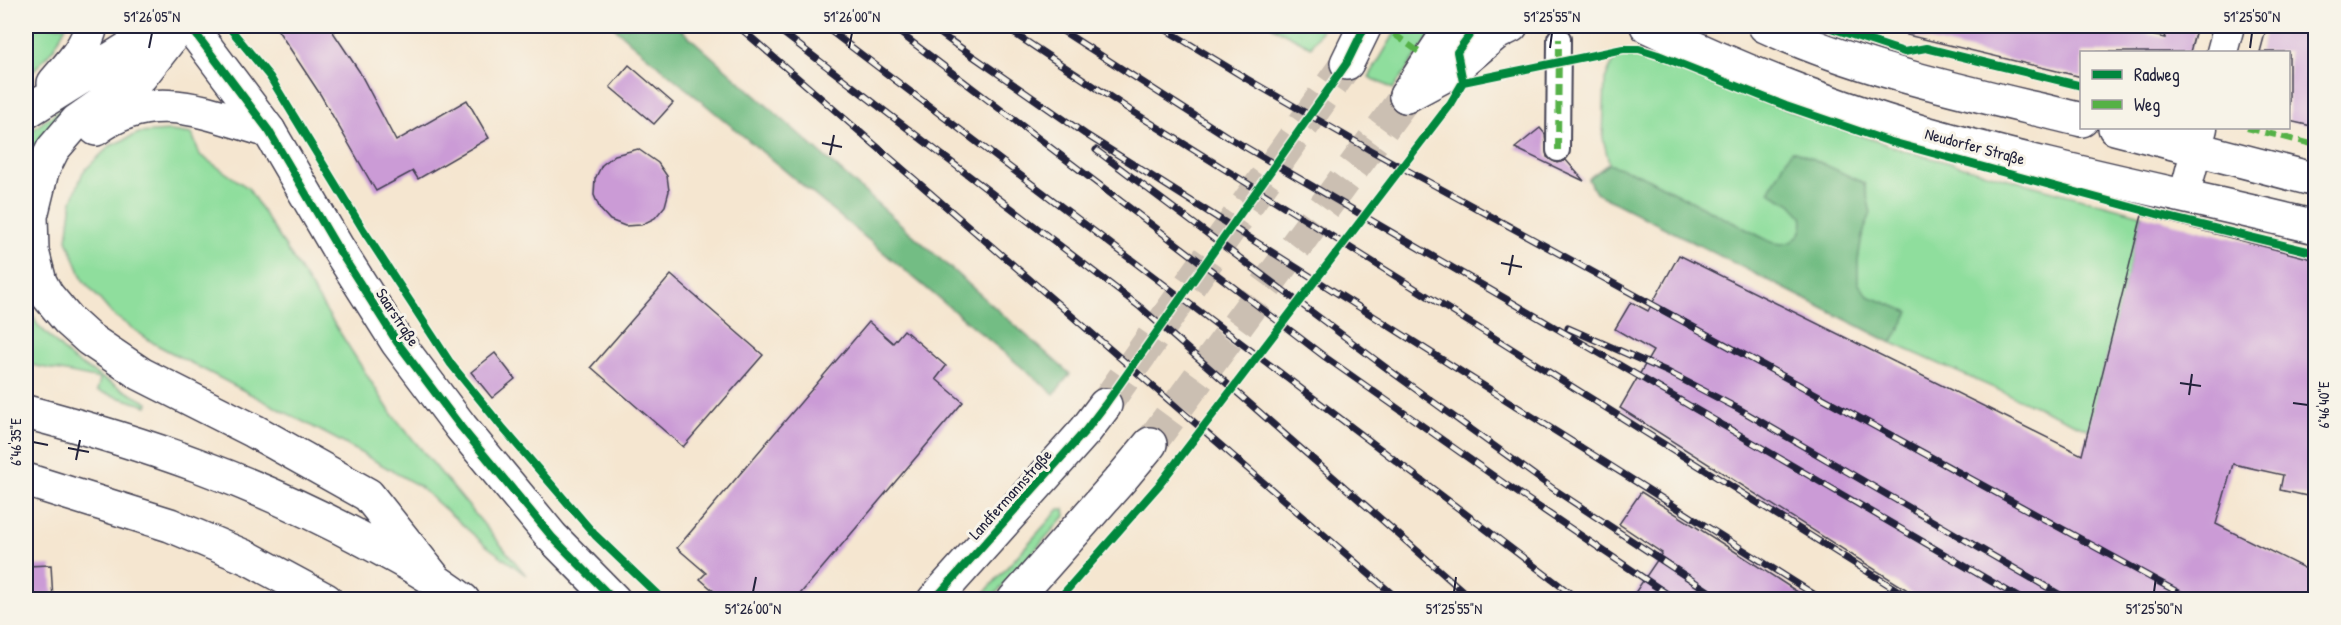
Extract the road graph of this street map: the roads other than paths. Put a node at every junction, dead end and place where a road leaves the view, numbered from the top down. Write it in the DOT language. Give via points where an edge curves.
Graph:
graph roads {
  1 [pos="91,26"];
  2 [pos="170,26"];
  3 [pos="180,26"];
  4 [pos="190,26"];
  5 [pos="1365,26"];
  6 [pos="1452,26"];
  7 [pos="1511,26"];
  8 [pos="1647,26"];
  9 [pos="1765,26"];
  10 [pos="2229,26"];
  11 [pos="1559,39"];
  12 [pos="2222,51"];
  13 [pos="1347,63"];
  14 [pos="29,109"];
  15 [pos="2080,119"];
  16 [pos="2123,129"];
  17 [pos="269,132"];
  18 [pos="2199,138"];
  19 [pos="1557,150"];
  20 [pos="2316,180"];
  21 [pos="2184,198"];
  22 [pos="35,200"];
  23 [pos="2316,227"];
  24 [pos="1105,405"];
  25 [pos="26,412"];
  26 [pos="1150,444"];
  27 [pos="26,480"];
  28 [pos="434,578"];
  29 [pos="326,600"];
  30 [pos="463,600"];
  31 [pos="614,600"];
  32 [pos="934,600"];
  33 [pos="1014,600"];
  1 -- 14 [label="main road" via="76,58"];
  2 -- 14 [label="main road"];
  3 -- 22 [label="main road" via="141,76 64,133 42,171"];
  4 -- 17 [label="main road, Saarstraße"];
  5 -- 13 [label="main road"];
  6 -- 7 [label="main road" via="1406,96 1449,73 1495,34"];
  8 -- 21 [label="main road, Neudorfer Straße" via="1823,99 1921,132"];
  9 -- 15 [label="main road" via="1844,58"];
  10 -- 12 [label="street"];
  11 -- 19 [label="street"];
  16 -- 18 [label="main road"];
  17 -- 22 [label="main road" via="173,105 136,108 106,122 83,139"];
  17 -- 31 [label="main road, Saarstraße" via="397,342 552,537"];
  18 -- 20 [label="main road" via="2268,169"];
  18 -- 21 [label="street"];
  21 -- 23 [label="main road, Neudorfer Straße"];
  22 -- 28 [label="main road" via="31,234 35,269 47,295 68,320 141,374 368,495"];
  24 -- 32 [label="main road, Landfermannstraße"];
  25 -- 28 [label="main road" via="104,432 220,472 309,510"];
  26 -- 33 [label="main road"];
  27 -- 29 [label="main road" via="170,525 250,559"];
  28 -- 30 [label="main road"];
}
